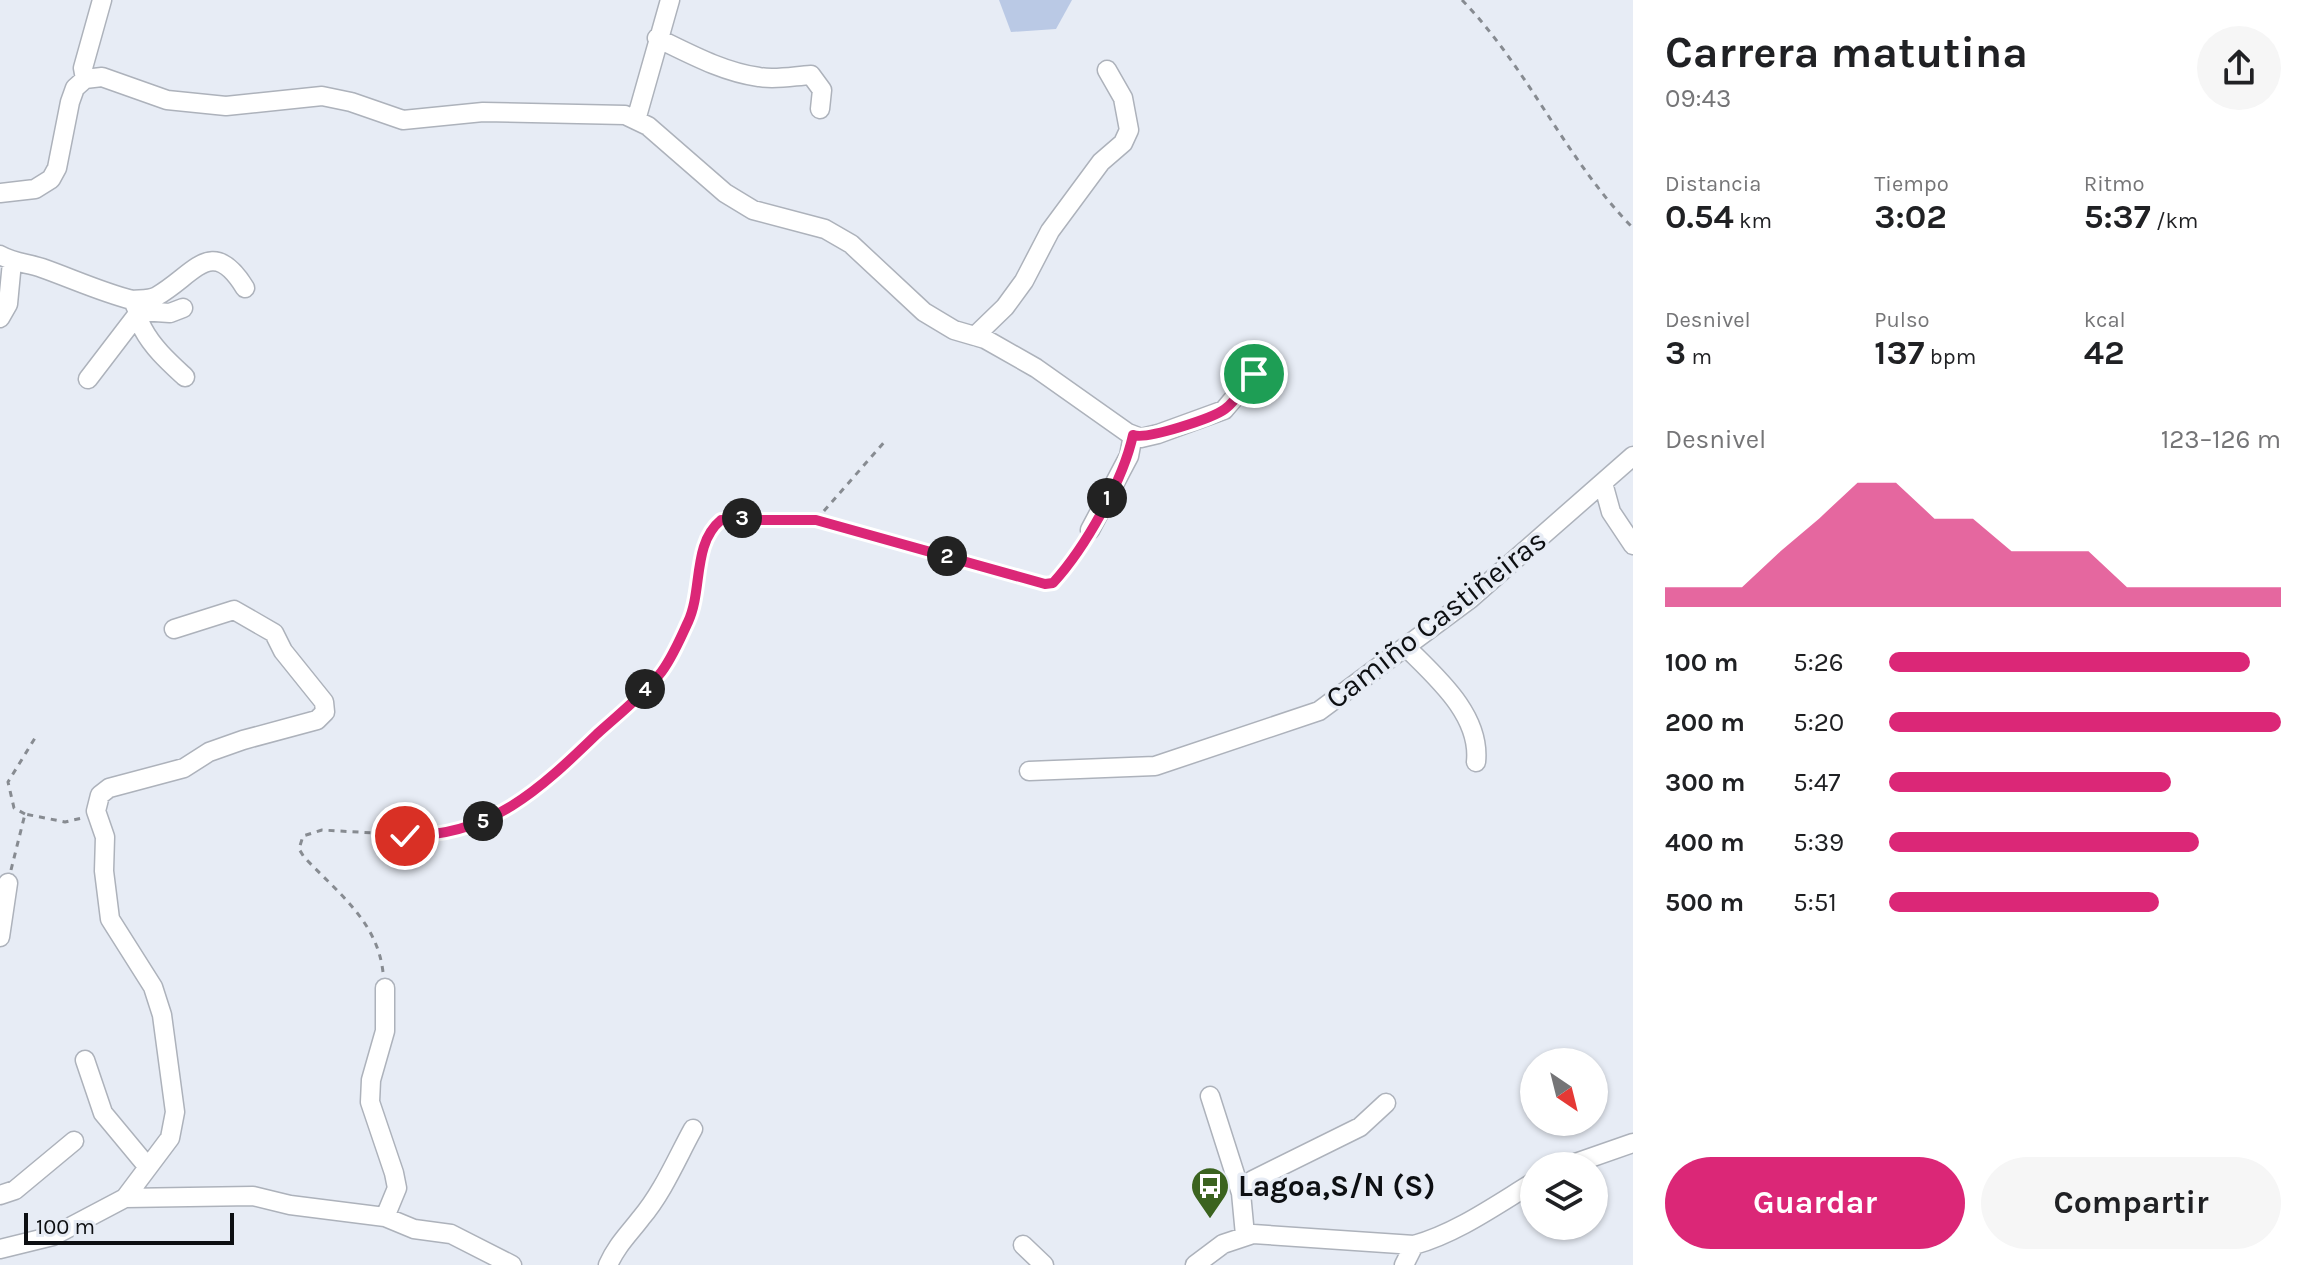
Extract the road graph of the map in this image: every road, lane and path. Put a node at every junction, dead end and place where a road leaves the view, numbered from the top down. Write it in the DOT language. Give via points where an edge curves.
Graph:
graph roads {
  1 [pos="102,0"];
  2 [pos="670,0"];
  3 [pos="1462,0"];
  4 [pos="657,38"];
  5 [pos="1107,70"];
  6 [pos="85,79"];
  7 [pos="820,109"];
  8 [pos="636,120"];
  9 [pos="0,193"];
  10 [pos="1633,228"];
  11 [pos="6,259"];
  12 [pos="245,288"];
  13 [pos="136,306"];
  14 [pos="183,308"];
  15 [pos="0,318"];
  16 [pos="975,336"];
  17 [pos="1254,374"];
  18 [pos="185,377"];
  19 [pos="88,379"];
  20 [pos="1133,435"];
  21 [pos="887,439"];
  22 [pos="1633,456"];
  23 [pos="1603,483"];
  24 [pos="816,520"];
  25 [pos="1090,530"];
  26 [pos="1633,545"];
  27 [pos="174,629"];
  28 [pos="1406,647"];
  29 [pos="35,738"];
  30 [pos="1476,762"];
  31 [pos="1029,771"];
  32 [pos="25,814"];
  33 [pos="97,816"];
  34 [pos="8,883"];
  35 [pos="0,937"];
  36 [pos="385,988"];
  37 [pos="85,1060"];
  38 [pos="1210,1096"];
  39 [pos="1386,1103"];
  40 [pos="693,1129"];
  41 [pos="74,1141"];
  42 [pos="1633,1143"];
  43 [pos="1607,1152"];
  44 [pos="147,1166"];
  45 [pos="1520,1190"];
  46 [pos="1241,1193"];
  47 [pos="0,1195"];
  48 [pos="125,1198"];
  49 [pos="385,1217"];
  50 [pos="1245,1235"];
  51 [pos="1023,1245"];
  52 [pos="1414,1245"];
  53 [pos="0,1249"];
  54 [pos="512,1265"];
  55 [pos="608,1265"];
  56 [pos="1044,1265"];
  57 [pos="1195,1265"];
  58 [pos="1404,1265"];
  1 -- 6 [label="street" via="83,68"];
  2 -- 4 [label="street"];
  3 -- 10 [label="path" via="1549,114 1606,201"];
  4 -- 7 [label="street" via="744,74 811,75 822,90"];
  4 -- 8 [label="street"];
  5 -- 16 [label="street" via="1123,98 1129,130 1123,143 1101,162 1050,231 1005,307"];
  6 -- 8 [label="street" via="102,77 167,100 226,106 322,96 403,120 483,112 625,115"];
  6 -- 9 [label="street" via="70,102 51,179 35,189"];
  8 -- 16 [label="street" via="725,193 753,210 825,229 851,244 924,312"];
  11 -- 13 [label="street"];
  11 -- 15 [label="street" via="8,304"];
  12 -- 13 [label="street" via="223,261 211,260"];
  13 -- 14 [label="street" via="170,313"];
  13 -- 18 [label="street" via="141,327"];
  13 -- 19 [label="street"];
  16 -- 20 [label="street" via="1036,368"];
  17 -- 20 [label="street" via="1224,410 1158,434"];
  20 -- 25 [label="street" via="1129,456"];
  21 -- 24 [label="path"];
  22 -- 23 [label="street, Camiño Castiñeiras"];
  23 -- 26 [label="street" via="1611,512"];
  23 -- 28 [label="street, Camiño Castiñeiras" via="1470,599"];
  24 -- 25 [label="path" via="1045,584 1059,577"];
  24 -- 36 [label="path" via="729,518 715,525 701,554 690,618 660,674 523,801 475,825 427,836 322,830 303,836 299,849 304,857 368,925 380,949"];
  27 -- 33 [label="street" via="234,610 257,621 274,633 324,702 325,712 317,720 209,752 184,768 109,788 100,795"];
  28 -- 30 [label="street" via="1460,706 1477,747"];
  28 -- 31 [label="street, Camiño Castiñeiras" via="1319,711 1155,766"];
  29 -- 32 [label="path" via="8,782 14,808"];
  32 -- 33 [label="path" via="65,822"];
  32 -- 34 [label="path"];
  33 -- 44 [label="street" via="105,837 110,919 153,987 162,1015 175,1112 170,1138"];
  34 -- 35 [label="street"];
  36 -- 49 [label="street" via="385,1031 370,1102 397,1188"];
  37 -- 44 [label="street" via="103,1113"];
  38 -- 46 [label="street"];
  39 -- 46 [label="street" via="1360,1127 1253,1180"];
  40 -- 55 [label="street" via="668,1177 642,1218 617,1244"];
  41 -- 47 [label="street" via="15,1190"];
  42 -- 43 [label="street"];
  44 -- 48 [label="street"];
  45 -- 52 [label="street"];
  46 -- 50 [label="street"];
  48 -- 49 [label="street" via="253,1196"];
  48 -- 53 [label="street" via="53,1236"];
  49 -- 54 [label="street" via="414,1229 451,1234"];
  50 -- 52 [label="street"];
  50 -- 57 [label="street"];
  51 -- 56 [label="street"];
  52 -- 58 [label="street"];
}
